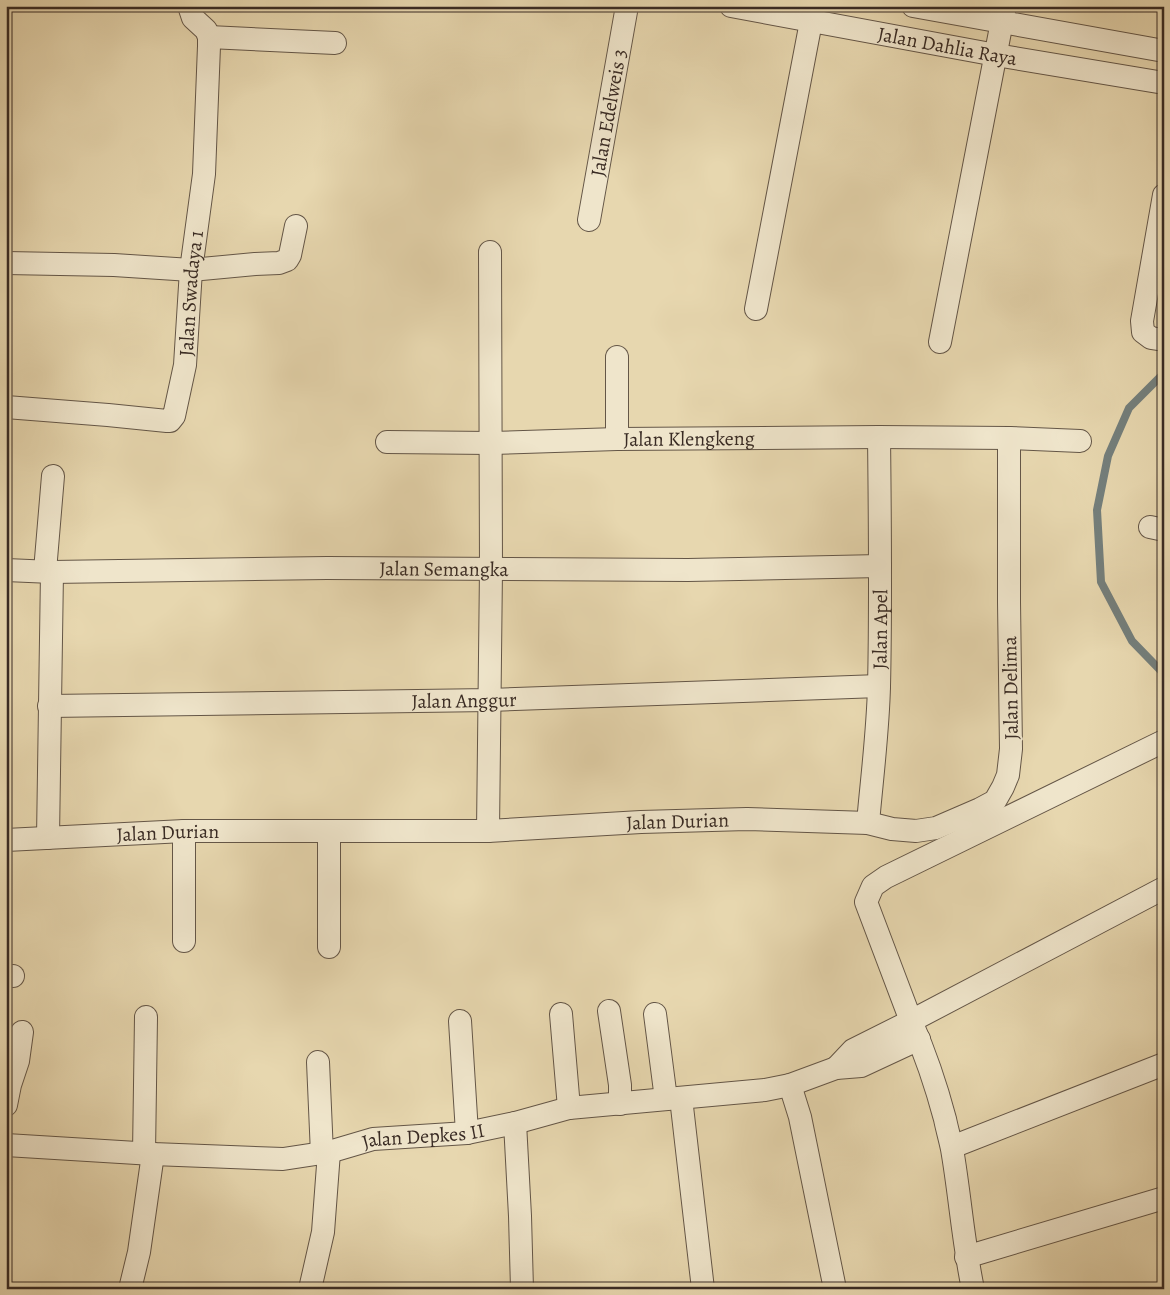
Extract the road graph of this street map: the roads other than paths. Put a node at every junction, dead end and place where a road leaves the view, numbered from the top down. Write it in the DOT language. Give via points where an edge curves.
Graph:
graph roads {
  1 [pos="189,6"];
  2 [pos="627,6"];
  3 [pos="731,6"];
  4 [pos="914,6"];
  5 [pos="813,14"];
  6 [pos="1004,14"];
  7 [pos="209,38"];
  8 [pos="335,43"];
  9 [pos="1164,51"];
  10 [pos="996,55"];
  11 [pos="1164,83"];
  12 [pos="1164,195"];
  13 [pos="589,220"];
  14 [pos="296,226"];
  15 [pos="490,252"];
  16 [pos="6,263"];
  17 [pos="191,270"];
  18 [pos="756,309"];
  19 [pos="1164,340"];
  20 [pos="940,342"];
  21 [pos="617,357"];
  22 [pos="6,407"];
  23 [pos="879,437"];
  24 [pos="1009,438"];
  25 [pos="617,439"];
  26 [pos="1080,441"];
  27 [pos="386,442"];
  28 [pos="491,443"];
  29 [pos="53,476"];
  30 [pos="880,566"];
  31 [pos="491,569"];
  32 [pos="6,570"];
  33 [pos="48,572"];
  34 [pos="879,686"];
  35 [pos="490,700"];
  36 [pos="49,706"];
  37 [pos="1164,741"];
  38 [pos="868,823"];
  39 [pos="330,831"];
  40 [pos="488,831"];
  41 [pos="184,832"];
  42 [pos="48,838"];
  43 [pos="6,840"];
  44 [pos="1164,888"];
  45 [pos="184,940"];
  46 [pos="329,947"];
  47 [pos="610,1011"];
  48 [pos="561,1014"];
  49 [pos="655,1014"];
  50 [pos="146,1017"];
  51 [pos="460,1022"];
  52 [pos="915,1030"];
  53 [pos="22,1032"];
  54 [pos="318,1062"];
  55 [pos="1164,1064"];
  56 [pos="790,1085"];
  57 [pos="674,1099"];
  58 [pos="620,1104"];
  59 [pos="6,1105"];
  60 [pos="569,1108"];
  61 [pos="515,1123"];
  62 [pos="467,1133"];
  63 [pos="6,1146"];
  64 [pos="952,1147"];
  65 [pos="326,1153"];
  66 [pos="149,1154"];
  67 [pos="1164,1198"];
  68 [pos="966,1257"];
  69 [pos="130,1289"];
  70 [pos="310,1289"];
  71 [pos="522,1289"];
  72 [pos="703,1289"];
  73 [pos="835,1289"];
  74 [pos="973,1289"];
  1 -- 7 [label="street" via="193,18 206,30"];
  2 -- 13 [label="street, Jalan Edelweis 3"];
  3 -- 5 [label="street, Jalan Dahlia Raya"];
  4 -- 6 [label="street, Jalan Dahlia Raya"];
  5 -- 10 [label="street, Jalan Dahlia Raya"];
  5 -- 18 [label="street"];
  6 -- 9 [label="street, Jalan Dahlia Raya"];
  6 -- 10 [label="street"];
  7 -- 8 [label="street"];
  7 -- 17 [label="street, Jalan Swadaya 1" via="204,174"];
  10 -- 11 [label="street, Jalan Dahlia Raya"];
  10 -- 20 [label="street"];
  12 -- 19 [label="street" via="1142,321 1143,332 1151,338"];
  14 -- 17 [label="street" via="290,255 279,264"];
  15 -- 28 [label="street"];
  16 -- 17 [label="street"];
  17 -- 22 [label="street, Jalan Swadaya 1" via="185,365 174,416 170,420"];
  21 -- 25 [label="street"];
  23 -- 24 [label="street, Jalan Klengkeng"];
  23 -- 25 [label="street, Jalan Klengkeng"];
  23 -- 30 [label="street, Jalan Apel"];
  24 -- 26 [label="street, Jalan Klengkeng"];
  24 -- 38 [label="street, Jalan Delima" via="1011,749 1008,775 995,800 936,828 916,831"];
  25 -- 28 [label="street, Jalan Klengkeng"];
  27 -- 28 [label="street, Jalan Klengkeng"];
  28 -- 31 [label="street"];
  29 -- 33 [label="street"];
  30 -- 31 [label="street, Jalan Semangka" via="688,570"];
  30 -- 34 [label="street, Jalan Apel"];
  31 -- 33 [label="street, Jalan Semangka"];
  31 -- 35 [label="street"];
  32 -- 33 [label="street, Jalan Semangka"];
  33 -- 36 [label="street"];
  34 -- 35 [label="street, Jalan Anggur"];
  34 -- 38 [label="street, Jalan Apel"];
  35 -- 36 [label="street, Jalan Anggur"];
  35 -- 40 [label="street"];
  36 -- 42 [label="street"];
  37 -- 52 [label="street" via="873,886 866,902"];
  38 -- 40 [label="street, Jalan Durian" via="651,822"];
  39 -- 40 [label="street, Jalan Durian"];
  39 -- 41 [label="street, Jalan Durian"];
  39 -- 46 [label="street"];
  41 -- 42 [label="street, Jalan Durian"];
  41 -- 45 [label="street"];
  42 -- 43 [label="street, Jalan Durian"];
  44 -- 52 [label="street, Jalan Depkes II"];
  47 -- 58 [label="street"];
  48 -- 60 [label="street"];
  49 -- 57 [label="street"];
  50 -- 66 [label="street"];
  51 -- 62 [label="street"];
  52 -- 56 [label="street, Jalan Depkes II" via="853,1050 836,1068"];
  52 -- 64 [label="street" via="932,1074"];
  53 -- 59 [label="street"];
  54 -- 65 [label="street"];
  55 -- 64 [label="street"];
  56 -- 57 [label="street, Jalan Depkes II"];
  56 -- 73 [label="street" via="800,1117"];
  57 -- 58 [label="street, Jalan Depkes II"];
  57 -- 72 [label="street"];
  58 -- 60 [label="street, Jalan Depkes II"];
  60 -- 61 [label="street, Jalan Depkes II"];
  61 -- 62 [label="street, Jalan Depkes II"];
  61 -- 71 [label="street"];
  62 -- 65 [label="street, Jalan Depkes II" via="373,1139"];
  63 -- 66 [label="street, Jalan Depkes II"];
  64 -- 68 [label="street"];
  65 -- 66 [label="street, Jalan Depkes II" via="284,1158"];
  65 -- 70 [label="street" via="329,1166 323,1232"];
  66 -- 69 [label="street" via="139,1252"];
  67 -- 68 [label="street"];
  68 -- 74 [label="street"];
}
